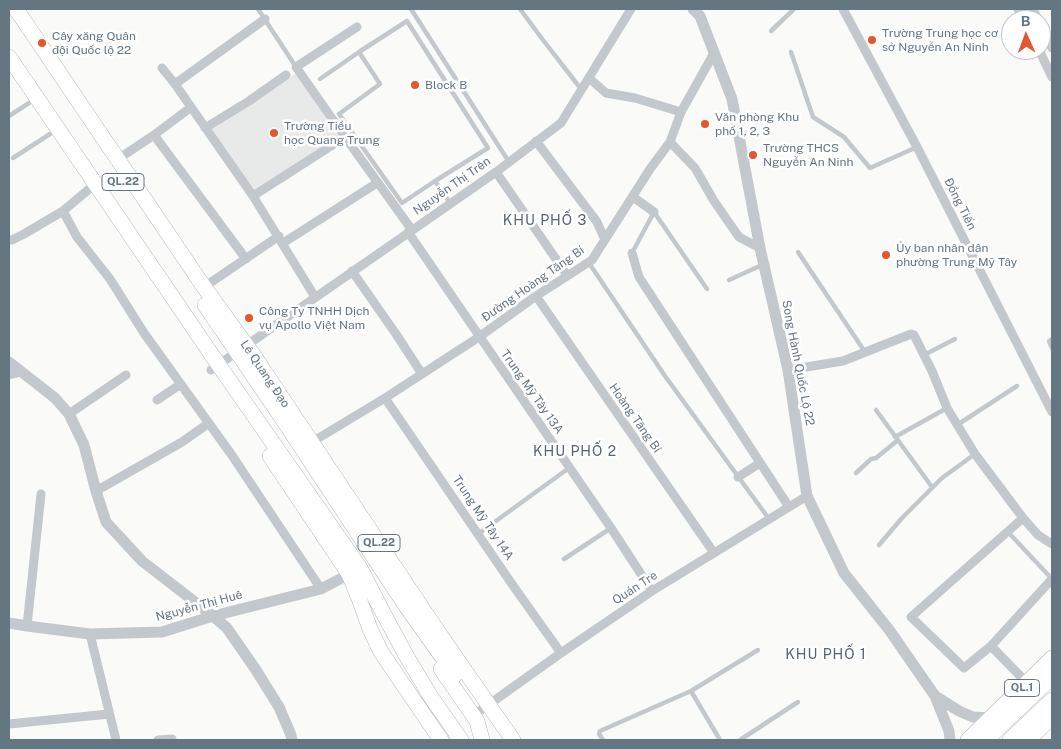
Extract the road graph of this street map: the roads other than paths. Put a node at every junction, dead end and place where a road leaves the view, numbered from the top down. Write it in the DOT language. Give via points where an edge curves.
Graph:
graph roads {
  1 [pos="15,9"];
  2 [pos="258,9"];
  3 [pos="411,9"];
  4 [pos="520,9"];
  5 [pos="631,9"];
  6 [pos="693,9"];
  7 [pos="794,9"];
  8 [pos="843,9"];
  9 [pos="9,13"];
  10 [pos="265,19"];
  11 [pos="358,27"];
  12 [pos="771,31"];
  13 [pos="359,52"];
  14 [pos="791,52"];
  15 [pos="714,53"];
  16 [pos="9,57"];
  17 [pos="1050,66"];
  18 [pos="296,67"];
  19 [pos="162,68"];
  20 [pos="9,73"];
  21 [pos="286,74"];
  22 [pos="1052,77"];
  23 [pos="588,78"];
  24 [pos="320,80"];
  25 [pos="175,84"];
  26 [pos="582,90"];
  27 [pos="29,103"];
  28 [pos="190,108"];
  29 [pos="680,112"];
  30 [pos="9,116"];
  31 [pos="205,128"];
  32 [pos="50,134"];
  33 [pos="154,135"];
  34 [pos="344,137"];
  35 [pos="536,142"];
  36 [pos="670,142"];
  37 [pos="917,147"];
  38 [pos="13,158"];
  39 [pos="118,159"];
  40 [pos="509,162"];
  41 [pos="496,172"];
  42 [pos="435,181"];
  43 [pos="377,183"];
  44 [pos="88,190"];
  45 [pos="253,196"];
  46 [pos="633,196"];
  47 [pos="450,203"];
  48 [pos="63,211"];
  49 [pos="654,212"];
  50 [pos="410,231"];
  51 [pos="9,240"];
  52 [pos="281,240"];
  53 [pos="605,240"];
  54 [pos="760,248"];
  55 [pos="798,252"];
  56 [pos="632,253"];
  57 [pos="246,259"];
  58 [pos="588,262"];
  59 [pos="764,265"];
  60 [pos="352,271"];
  61 [pos="566,275"];
  62 [pos="729,280"];
  63 [pos="204,287"];
  64 [pos="707,289"];
  65 [pos="536,296"];
  66 [pos="315,297"];
  67 [pos="479,337"];
  68 [pos="955,339"];
  69 [pos="1052,339"];
  70 [pos="241,348"];
  71 [pos="1052,348"];
  72 [pos="865,352"];
  73 [pos="924,355"];
  74 [pos="9,362"];
  75 [pos="214,367"];
  76 [pos="788,370"];
  77 [pos="21,372"];
  78 [pos="422,374"];
  79 [pos="9,375"];
  80 [pos="126,375"];
  81 [pos="181,384"];
  82 [pos="1017,386"];
  83 [pos="385,398"];
  84 [pos="157,400"];
  85 [pos="947,408"];
  86 [pos="876,410"];
  87 [pos="1052,412"];
  88 [pos="69,414"];
  89 [pos="286,414"];
  90 [pos="208,423"];
  91 [pos="957,425"];
  92 [pos="896,439"];
  93 [pos="312,442"];
  94 [pos="975,454"];
  95 [pos="760,463"];
  96 [pos="569,468"];
  97 [pos="856,473"];
  98 [pos="738,477"];
  99 [pos="932,487"];
  100 [pos="96,491"];
  101 [pos="41,494"];
  102 [pos="808,496"];
  103 [pos="789,507"];
  104 [pos="1023,518"];
  105 [pos="769,519"];
  106 [pos="611,528"];
  107 [pos="1008,532"];
  108 [pos="478,534"];
  109 [pos="1052,544"];
  110 [pos="879,545"];
  111 [pos="714,554"];
  112 [pos="564,558"];
  113 [pos="355,571"];
  114 [pos="1052,579"];
  115 [pos="321,589"];
  116 [pos="652,591"];
  117 [pos="406,606"];
  118 [pos="213,616"];
  119 [pos="9,623"];
  120 [pos="27,626"];
  121 [pos="90,634"];
  122 [pos="401,646"];
  123 [pos="991,646"];
  124 [pos="758,650"];
  125 [pos="561,652"];
  126 [pos="1052,658"];
  127 [pos="1052,677"];
  128 [pos="1027,683"];
  129 [pos="406,688"];
  130 [pos="691,691"];
  131 [pos="935,696"];
  132 [pos="1052,700"];
  133 [pos="798,702"];
  134 [pos="484,707"];
  135 [pos="1019,709"];
  136 [pos="109,714"];
  137 [pos="1052,716"];
  138 [pos="992,718"];
  139 [pos="9,724"];
  140 [pos="172,739"];
  141 [pos="1017,739"];
  142 [pos="116,740"];
  143 [pos="158,740"];
  144 [pos="292,740"];
  145 [pos="441,740"];
  146 [pos="460,740"];
  147 [pos="482,740"];
  148 [pos="503,740"];
  149 [pos="513,740"];
  150 [pos="603,740"];
  151 [pos="720,740"];
  152 [pos="740,740"];
  153 [pos="950,740"];
  154 [pos="968,740"];
  155 [pos="981,740"];
  156 [pos="986,740"];
  1 -- 9 [label="lane"];
  1 -- 39 [label="highway, Lê Quang Đạo / QL.22"];
  2 -- 10 [label="lane"];
  3 -- 40 [label="lane"];
  4 -- 26 [label="lane"];
  5 -- 23 [label="street, Nguyễn Thị Trên"];
  6 -- 15 [label="street, Song Hành Quốc Lộ 22" via="700,16"];
  7 -- 12 [label="lane"];
  8 -- 37 [label="street, Đồng Tiến"];
  9 -- 70 [label="highway, Lê Quang Đạo / QL.22"];
  10 -- 18 [label="lane"];
  10 -- 25 [label="street"];
  11 -- 18 [label="street"];
  13 -- 24 [label="lane"];
  13 -- 42 [label="lane" via="380,84 339,114 402,203"];
  13 -- 42 [label="lane" via="407,21 488,148"];
  14 -- 37 [label="lane" via="813,117 844,138 870,168"];
  15 -- 29 [label="street, Đường Hoàng Tăng Bí"];
  15 -- 54 [label="street, Song Hành Quốc Lộ 22" via="732,99"];
  16 -- 75 [label="highway, QL.22"];
  17 -- 22 [label="street"];
  18 -- 34 [label="street, Trung Mỹ Tây 13A"];
  19 -- 25 [label="street"];
  20 -- 27 [label="highway, QL.22"];
  21 -- 31 [label="street"];
  23 -- 26 [label="street, Nguyễn Thị Trên"];
  23 -- 29 [label="street" via="606,92"];
  25 -- 28 [label="street"];
  26 -- 35 [label="street, Nguyễn Thị Trên" via="561,123"];
  27 -- 30 [label="lane"];
  27 -- 32 [label="highway, QL.22"];
  28 -- 31 [label="street"];
  28 -- 33 [label="street"];
  29 -- 36 [label="street, Đường Hoàng Tăng Bí"];
  31 -- 45 [label="street"];
  32 -- 38 [label="lane"];
  32 -- 44 [label="highway, QL.22"];
  33 -- 39 [label="street"];
  33 -- 57 [label="street"];
  34 -- 43 [label="street, Trung Mỹ Tây 13A"];
  34 -- 45 [label="street"];
  35 -- 40 [label="street, Nguyễn Thị Trên"];
  35 -- 53 [label="street" via="597,222"];
  36 -- 46 [label="street, Đường Hoàng Tăng Bí"];
  36 -- 54 [label="street" via="695,168 740,237"];
  37 -- 87 [label="street, Đồng Tiến"];
  39 -- 63 [label="highway, Lê Quang Đạo / QL.22"];
  40 -- 41 [label="street, Nguyễn Thị Trên"];
  41 -- 47 [label="street, Nguyễn Thị Trên"];
  41 -- 61 [label="street"];
  42 -- 47 [label="lane"];
  43 -- 50 [label="street, Trung Mỹ Tây 13A"];
  43 -- 52 [label="street"];
  44 -- 48 [label="street"];
  44 -- 75 [label="highway, QL.22"];
  45 -- 52 [label="street"];
  46 -- 49 [label="street"];
  46 -- 53 [label="street, Đường Hoàng Tăng Bí"];
  47 -- 50 [label="street, Nguyễn Thị Trên"];
  48 -- 51 [label="street"];
  48 -- 81 [label="street" via="77,237"];
  49 -- 56 [label="lane"];
  49 -- 64 [label="lane"];
  50 -- 60 [label="street, Nguyễn Thị Trên"];
  50 -- 67 [label="street, Trung Mỹ Tây 13A"];
  52 -- 57 [label="street"];
  52 -- 66 [label="street"];
  53 -- 58 [label="street, Đường Hoàng Tăng Bí"];
  54 -- 59 [label="street, Song Hành Quốc Lộ 22"];
  55 -- 72 [label="lane"];
  56 -- 95 [label="street" via="639,277"];
  57 -- 63 [label="street"];
  58 -- 61 [label="street, Đường Hoàng Tăng Bí"];
  58 -- 98 [label="lane"];
  59 -- 62 [label="lane"];
  59 -- 76 [label="street, Song Hành Quốc Lộ 22"];
  60 -- 66 [label="street, Nguyễn Thị Trên"];
  60 -- 78 [label="street"];
  61 -- 65 [label="street, Đường Hoàng Tăng Bí"];
  63 -- 70 [label="highway, Lê Quang Đạo / QL.22"];
  65 -- 67 [label="street, Đường Hoàng Tăng Bí"];
  65 -- 111 [label="street, Hoàng Tăng Bí"];
  66 -- 70 [label="street, Nguyễn Thị Trên"];
  67 -- 78 [label="street, Đường Hoàng Tăng Bí"];
  67 -- 96 [label="street, Trung Mỹ Tây 13A"];
  68 -- 73 [label="lane"];
  69 -- 71 [label="lane" via="1049,340"];
  70 -- 75 [label="street, Nguyễn Thị Trên"];
  70 -- 89 [label="highway, Lê Quang Đạo / QL.22"];
  72 -- 73 [label="street" via="911,334"];
  72 -- 76 [label="street" via="843,361"];
  73 -- 85 [label="street"];
  74 -- 77 [label="street"];
  75 -- 113 [label="highway, QL.22"];
  76 -- 102 [label="street, Song Hành Quốc Lộ 22"];
  77 -- 79 [label="street"];
  77 -- 88 [label="street" via="55,398"];
  78 -- 83 [label="street, Đường Hoàng Tăng Bí"];
  80 -- 88 [label="street"];
  81 -- 84 [label="street"];
  81 -- 90 [label="street"];
  82 -- 91 [label="lane"];
  83 -- 93 [label="street, Đường Hoàng Tăng Bí"];
  83 -- 108 [label="street, Trung Mỹ Tây 14A"];
  85 -- 91 [label="street"];
  85 -- 92 [label="lane"];
  86 -- 92 [label="lane"];
  88 -- 100 [label="street" via="84,445"];
  89 -- 93 [label="highway, Lê Quang Đạo / QL.22"];
  89 -- 117 [label="highway, Lê Quang Đạo / QL.22"];
  90 -- 100 [label="street" via="182,442"];
  90 -- 115 [label="street"];
  91 -- 94 [label="street"];
  92 -- 97 [label="lane"];
  92 -- 99 [label="lane"];
  93 -- 134 [label="highway, Lê Quang Đạo / QL.22"];
  94 -- 99 [label="lane"];
  94 -- 104 [label="street"];
  95 -- 98 [label="street"];
  95 -- 103 [label="street"];
  96 -- 106 [label="street, Trung Mỹ Tây 13A"];
  96 -- 108 [label="lane"];
  98 -- 105 [label="lane"];
  99 -- 110 [label="lane"];
  100 -- 118 [label="street" via="106,522 142,561"];
  101 -- 120 [label="street"];
  102 -- 103 [label="street, Quán Tre"];
  102 -- 131 [label="street, Song Hành Quốc Lộ 22" via="844,573"];
  103 -- 105 [label="street, Quán Tre"];
  104 -- 107 [label="street"];
  104 -- 109 [label="street" via="1038,535"];
  105 -- 111 [label="street, Quán Tre"];
  106 -- 112 [label="lane"];
  106 -- 116 [label="street, Trung Mỹ Tây 13A"];
  107 -- 114 [label="lane"];
  107 -- 123 [label="street" via="910,617 964,668"];
  108 -- 125 [label="street, Trung Mỹ Tây 14A"];
  111 -- 116 [label="street, Quán Tre"];
  113 -- 115 [label="street, Nguyễn Thị Huê"];
  113 -- 122 [label="highway, QL.22"];
  113 -- 129 [label="highway, QL.22" via="370,629 381,652"];
  114 -- 123 [label="street"];
  115 -- 118 [label="street, Nguyễn Thị Huê"];
  116 -- 125 [label="street, Quán Tre"];
  117 -- 134 [label="highway, Lê Quang Đạo / QL.22"];
  117 -- 147 [label="highway, Lê Quang Đạo / QL.22" via="443,672 477,721"];
  118 -- 121 [label="street, Nguyễn Thị Huê" via="162,632"];
  118 -- 144 [label="street" via="227,628 279,706"];
  119 -- 120 [label="street, Nguyễn Thị Huê"];
  120 -- 121 [label="street, Nguyễn Thị Huê"];
  121 -- 136 [label="street"];
  122 -- 129 [label="highway"];
  122 -- 146 [label="highway, QL.22"];
  123 -- 128 [label="street"];
  124 -- 130 [label="lane"];
  125 -- 134 [label="street, Quán Tre"];
  126 -- 128 [label="highway, QL.1"];
  127 -- 135 [label="highway, QL.1"];
  128 -- 138 [label="highway, QL.1"];
  129 -- 145 [label="highway, QL.22"];
  130 -- 150 [label="lane" via="600,731"];
  130 -- 151 [label="lane"];
  131 -- 138 [label="street" via="973,717"];
  131 -- 153 [label="street"];
  132 -- 141 [label="highway, QL.1"];
  133 -- 152 [label="lane"];
  134 -- 148 [label="highway, Lê Quang Đạo / QL.22"];
  134 -- 149 [label="highway, Lê Quang Đạo / QL.22"];
  135 -- 138 [label="highway, QL.1"];
  135 -- 156 [label="highway, QL.1"];
  136 -- 139 [label="street"];
  136 -- 142 [label="street"];
  137 -- 141 [label="highway"];
  138 -- 154 [label="highway, QL.1"];
  138 -- 155 [label="highway"];
  140 -- 143 [label="street"];
}
